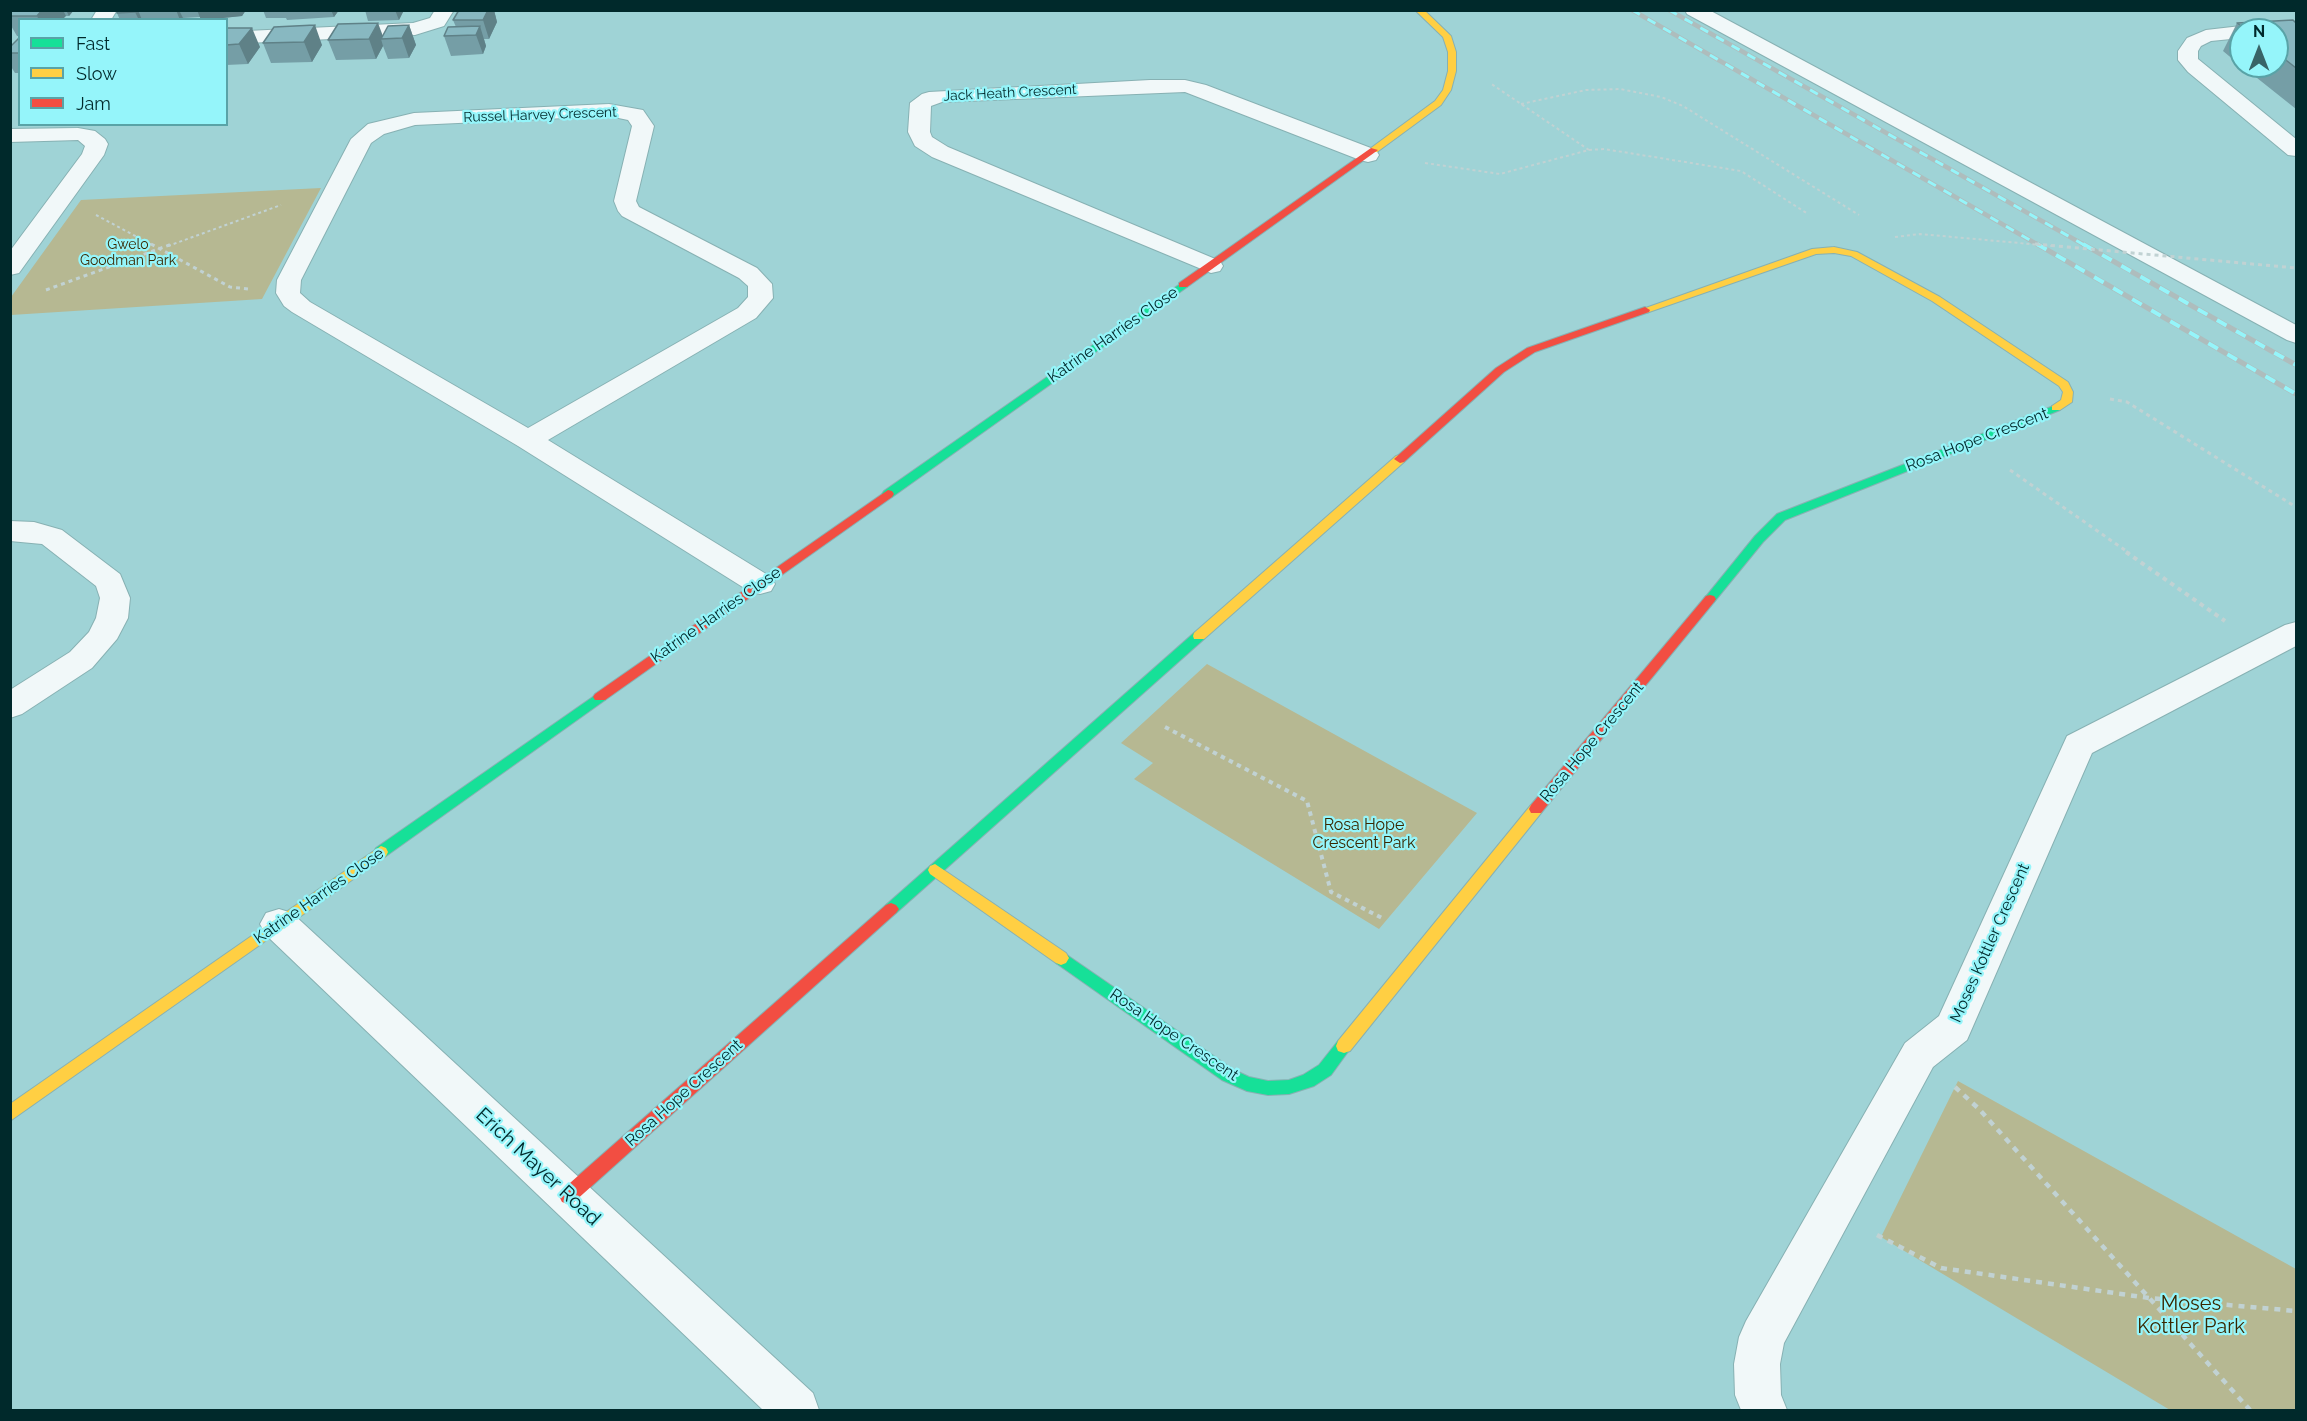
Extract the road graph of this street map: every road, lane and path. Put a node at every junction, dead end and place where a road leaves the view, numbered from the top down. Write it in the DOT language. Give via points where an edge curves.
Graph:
graph roads {
  1 [pos="445,10"];
  2 [pos="1419,10"];
  3 [pos="1694,10"];
  4 [pos="2229,33"];
  5 [pos="228,38"];
  6 [pos="1484,80"];
  7 [pos="1521,105"];
  8 [pos="10,136"];
  9 [pos="1589,150"];
  10 [pos="2296,150"];
  11 [pos="1368,154"];
  12 [pos="1423,163"];
  13 [pos="288,202"];
  14 [pos="88,210"];
  15 [pos="1811,215"];
  16 [pos="1864,219"];
  17 [pos="1895,237"];
  18 [pos="160,248"];
  19 [pos="1211,266"];
  20 [pos="10,268"];
  21 [pos="2296,268"];
  22 [pos="250,289"];
  23 [pos="42,291"];
  24 [pos="2296,335"];
  25 [pos="2068,392"];
  26 [pos="528,440"];
  27 [pos="2006,468"];
  28 [pos="2296,507"];
  29 [pos="10,531"];
  30 [pos="760,584"];
  31 [pos="2229,624"];
  32 [pos="2296,633"];
  33 [pos="1122,705"];
  34 [pos="10,706"];
  35 [pos="935,870"];
  36 [pos="279,924"];
  37 [pos="1427,941"];
  38 [pos="1919,1055"];
  39 [pos="10,1114"];
  40 [pos="568,1196"];
  41 [pos="1832,1210"];
  42 [pos="2149,1298"];
  43 [pos="2296,1311"];
  44 [pos="796,1410"];
  45 [pos="1764,1410"];
  46 [pos="2250,1410"];
  1 -- 5 [label="street" via="437,22 401,31"];
  2 -- 11 [label="street, Katrine Harries Close" via="1447,36 1452,52 1447,90 1421,117"];
  3 -- 24 [label="street"];
  4 -- 10 [label="street" via="2194,42 2188,60"];
  6 -- 7 [label="path"];
  7 -- 9 [label="path"];
  7 -- 16 [label="path" via="1586,90 1620,89 1661,97 1683,106"];
  8 -- 20 [label="street" via="78,134 97,144"];
  9 -- 12 [label="path" via="1500,174"];
  9 -- 15 [label="path" via="1604,149 1741,171"];
  11 -- 19 [label="street, Katrine Harries Close"];
  11 -- 19 [label="street, Jack Heath Crescent" via="1185,86 942,96 921,103 919,132 923,141 940,152"];
  13 -- 18 [label="path"];
  14 -- 18 [label="path"];
  17 -- 21 [label="path, bridge" via="1920,234"];
  18 -- 22 [label="path" via="231,286"];
  18 -- 23 [label="path"];
  19 -- 30 [label="street, Katrine Harries Close"];
  25 -- 28 [label="path" via="2127,402"];
  25 -- 33 [label="street, Rosa Hope Crescent" via="2064,384 1936,299 1854,254 1815,251 1531,350 1500,370"];
  25 -- 37 [label="street, Rosa Hope Crescent" via="2066,402 2059,408 1782,517 1759,539"];
  26 -- 26 [label="street, Russel Harvey Crescent" via="747,313 761,298 760,284 748,273 630,212 625,201 644,126 635,116 609,110 414,119 376,129 362,139 289,280 288,293 301,307"];
  26 -- 30 [label="street, Russel Harvey Crescent"];
  27 -- 31 [label="path"];
  29 -- 34 [label="street" via="52,537 109,581 115,598 112,618 101,639 81,660"];
  30 -- 36 [label="street, Katrine Harries Close"];
  32 -- 38 [label="street, Moses Kottler Crescent" via="2079,745 1953,1028"];
  33 -- 35 [label="street, Rosa Hope Crescent"];
  33 -- 37 [label="path" via="1307,801 1331,892"];
  35 -- 37 [label="street, Rosa Hope Crescent" via="1228,1075 1268,1088 1299,1084 1325,1070"];
  35 -- 40 [label="street, Rosa Hope Crescent"];
  36 -- 39 [label="street, Katrine Harries Close"];
  36 -- 40 [label="street, Erich Mayer Road"];
  38 -- 41 [label="street, Moses Kottler Crescent"];
  38 -- 42 [label="path" via="1979,1108"];
  40 -- 44 [label="street, Erich Mayer Road"];
  41 -- 42 [label="path" via="1941,1268"];
  41 -- 45 [label="street, Moses Kottler Crescent" via="1762,1337 1756,1364 1758,1395"];
  42 -- 43 [label="path"];
  42 -- 46 [label="path"];
}
